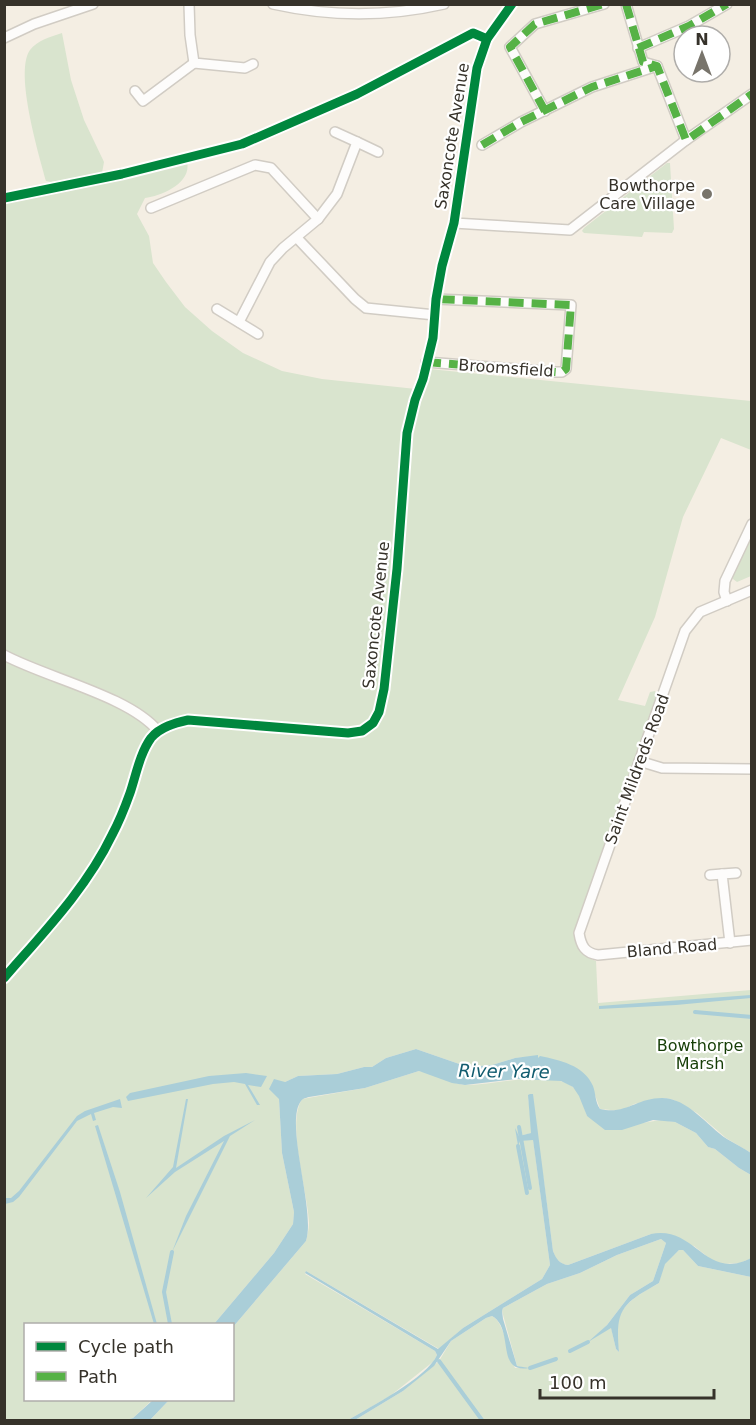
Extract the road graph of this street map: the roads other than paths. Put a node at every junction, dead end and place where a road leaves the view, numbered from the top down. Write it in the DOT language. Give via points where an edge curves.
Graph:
graph roads {
  1 [pos="93,4"];
  2 [pos="189,4"];
  3 [pos="273,4"];
  4 [pos="444,4"];
  5 [pos="604,4"];
  6 [pos="626,4"];
  7 [pos="727,4"];
  8 [pos="505,6"];
  9 [pos="409,8"];
  10 [pos="4,39"];
  11 [pos="638,48"];
  12 [pos="194,63"];
  13 [pos="657,66"];
  14 [pos="249,70"];
  15 [pos="135,91"];
  16 [pos="752,94"];
  17 [pos="545,111"];
  18 [pos="335,132"];
  19 [pos="686,140"];
  20 [pos="357,142"];
  21 [pos="482,145"];
  22 [pos="378,152"];
  23 [pos="151,208"];
  24 [pos="318,219"];
  25 [pos="454,223"];
  26 [pos="297,237"];
  27 [pos="436,299"];
  28 [pos="217,309"];
  29 [pos="435,315"];
  30 [pos="239,322"];
  31 [pos="258,334"];
  32 [pos="426,362"];
  33 [pos="752,524"];
  34 [pos="752,591"];
  35 [pos="727,601"];
  36 [pos="4,656"];
  37 [pos="158,731"];
  38 [pos="639,762"];
  39 [pos="752,769"];
  40 [pos="736,873"];
  41 [pos="722,874"];
  42 [pos="710,875"];
  43 [pos="752,940"];
  44 [pos="730,943"];
  45 [pos="592,954"];
  46 [pos="4,978"];
  1 -- 10 [label="street"];
  2 -- 12 [label="street"];
  3 -- 9 [label="street" via="348,15"];
  4 -- 9 [label="street"];
  5 -- 17 [label="street" via="535,24 510,47"];
  6 -- 11 [label="street"];
  7 -- 11 [label="street" via="689,27"];
  8 -- 25 [label="street, Saxoncote Avenue" via="477,68"];
  11 -- 13 [label="street" via="643,62"];
  12 -- 14 [label="street"];
  12 -- 15 [label="street" via="140,105"];
  13 -- 17 [label="street" via="592,87"];
  13 -- 19 [label="street"];
  16 -- 19 [label="street"];
  17 -- 21 [label="street"];
  18 -- 20 [label="street"];
  19 -- 25 [label="street" via="570,230"];
  20 -- 22 [label="street"];
  20 -- 24 [label="street" via="338,194"];
  23 -- 24 [label="street" via="255,165 271,168"];
  24 -- 26 [label="street"];
  25 -- 27 [label="street, Saxoncote Avenue"];
  26 -- 29 [label="street" via="366,308"];
  26 -- 30 [label="street" via="270,262"];
  27 -- 29 [label="street, Saxoncote Avenue"];
  27 -- 32 [label="street, Broomsfield" via="571,305 566,369 556,372"];
  28 -- 30 [label="street"];
  29 -- 32 [label="street, Saxoncote Avenue"];
  30 -- 31 [label="street"];
  32 -- 37 [label="street, Saxoncote Avenue" via="405,443 384,689 373,723 362,731 348,733 188,720"];
  33 -- 35 [label="street" via="725,581"];
  34 -- 35 [label="street, Saint Mildreds Road"];
  35 -- 38 [label="street, Saint Mildreds Road" via="700,612 685,631"];
  36 -- 37 [label="street" via="115,702"];
  37 -- 46 [label="street" via="142,755 112,835 91,871 60,914"];
  38 -- 39 [label="street" via="662,768"];
  38 -- 45 [label="street, Saint Mildreds Road" via="579,933 585,950"];
  40 -- 41 [label="street"];
  41 -- 42 [label="street"];
  41 -- 44 [label="street"];
  43 -- 44 [label="street, Bland Road"];
  44 -- 45 [label="street, Bland Road"];
}
